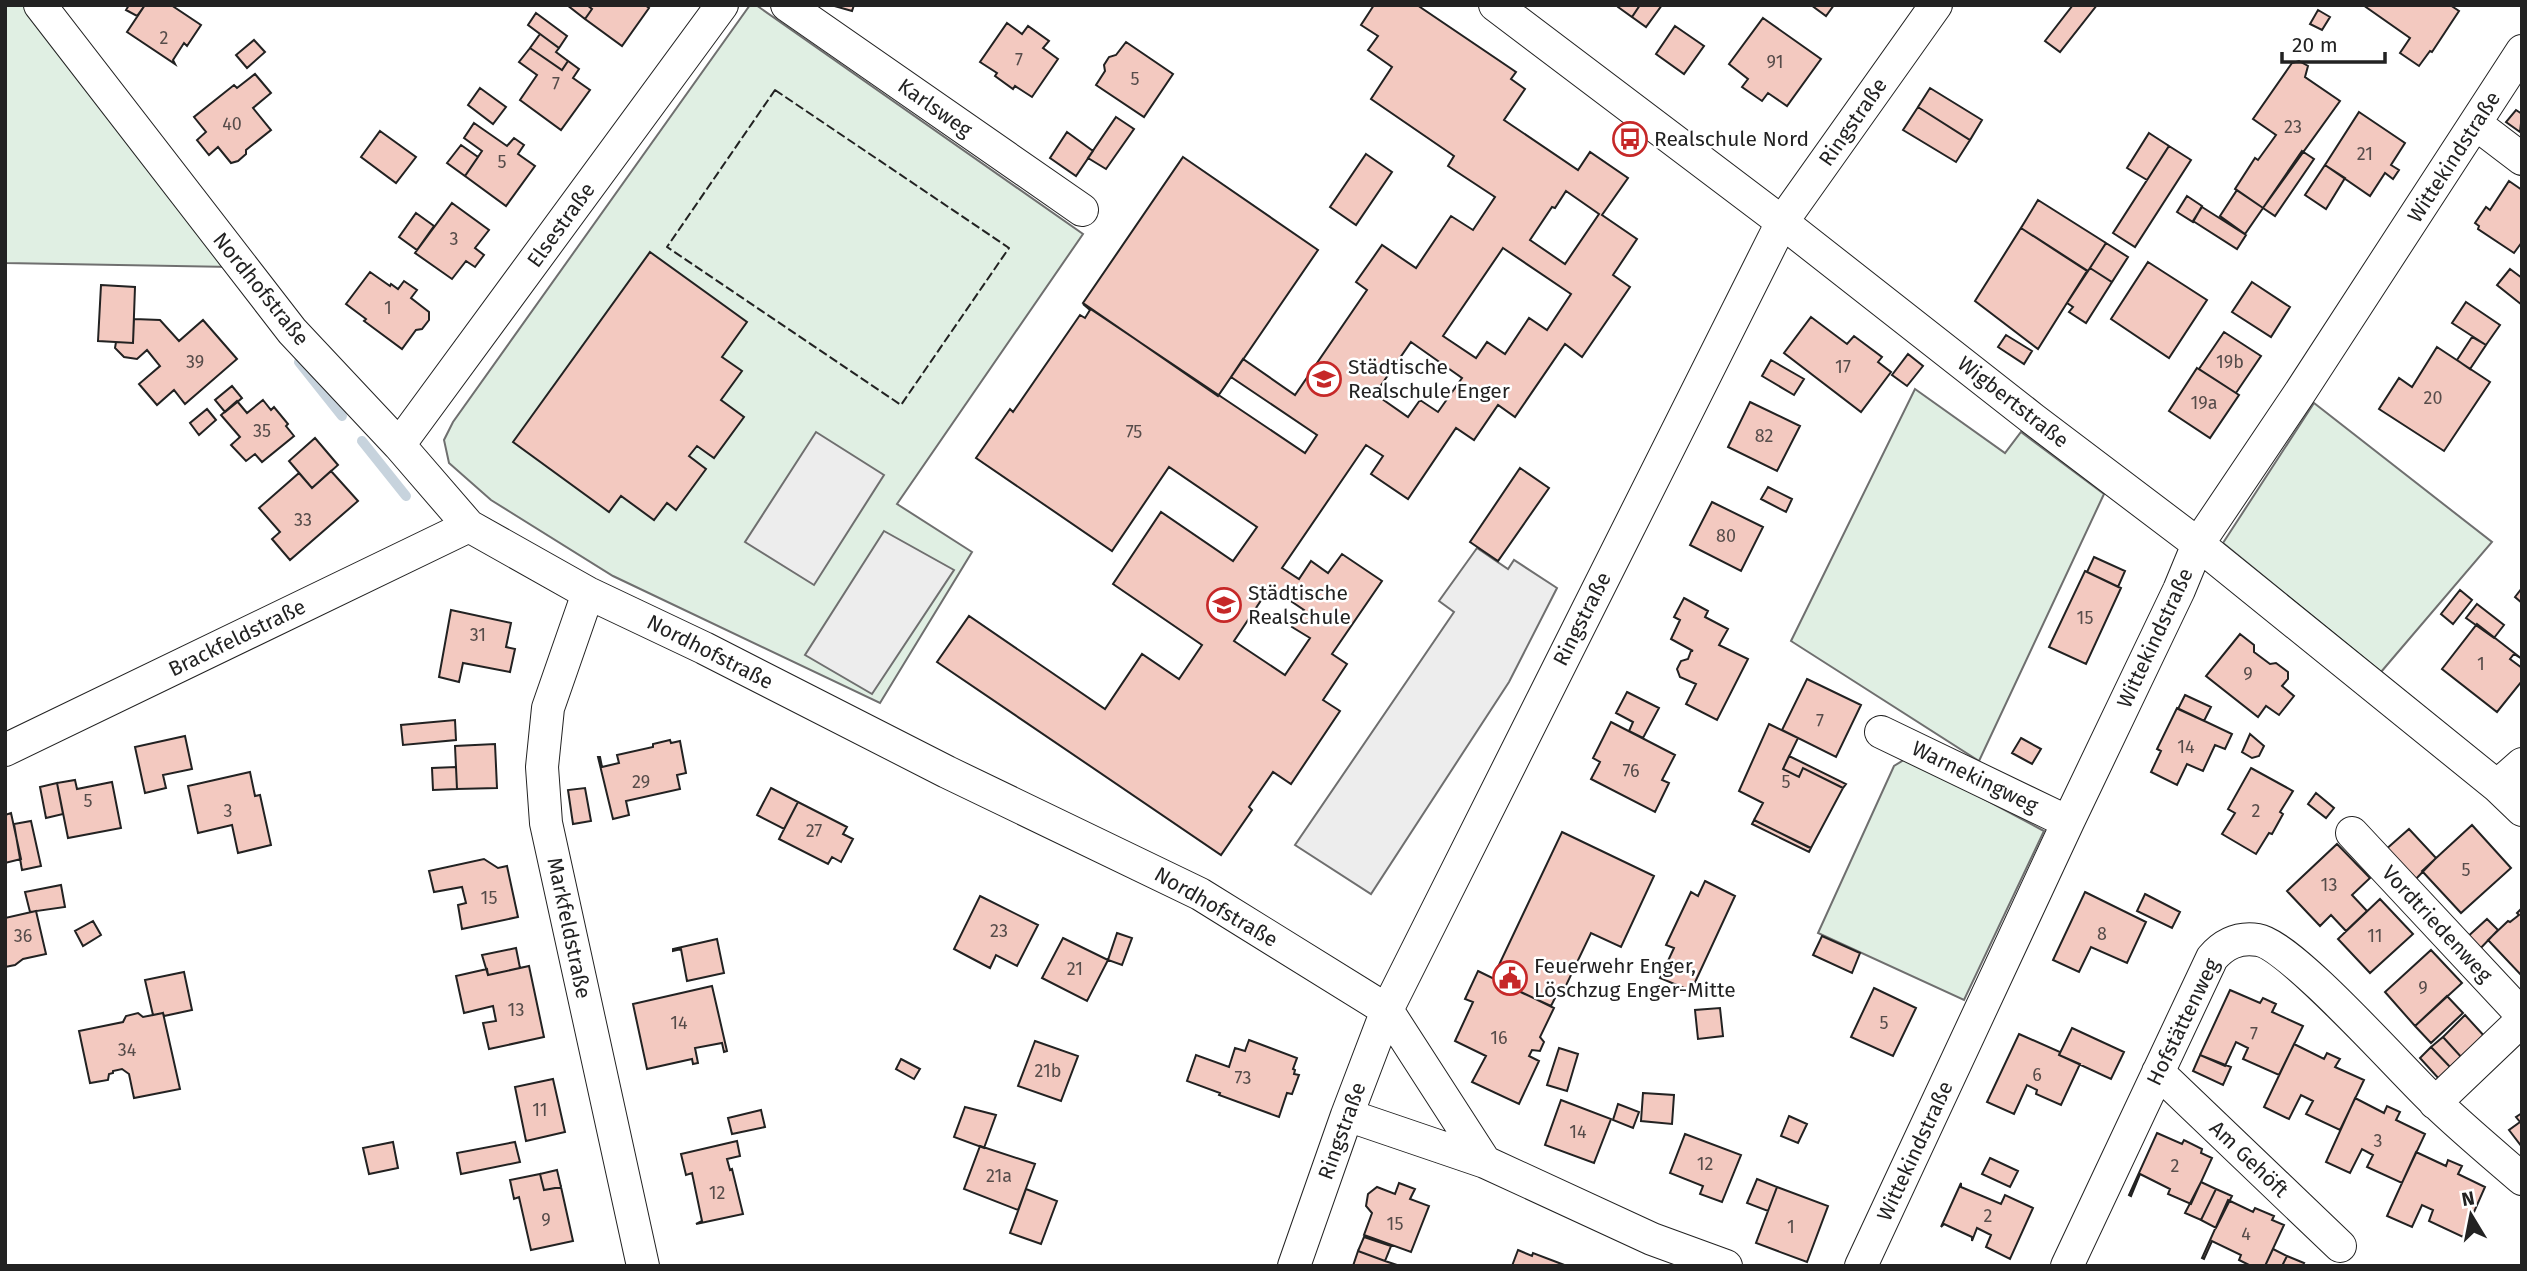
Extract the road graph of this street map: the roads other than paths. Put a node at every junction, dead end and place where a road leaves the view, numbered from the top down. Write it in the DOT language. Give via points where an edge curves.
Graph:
graph roads {
  1 [pos="40,5"];
  2 [pos="722,5"];
  3 [pos="787,5"];
  4 [pos="1495,5"];
  5 [pos="1936,5"];
  6 [pos="2522,51"];
  7 [pos="2476,124"];
  8 [pos="2522,159"];
  9 [pos="1082,210"];
  10 [pos="1782,222"];
  11 [pos="399,445"];
  12 [pos="469,526"];
  13 [pos="2198,544"];
  14 [pos="588,593"];
  15 [pos="1881,732"];
  16 [pos="5,750"];
  17 [pos="2522,764"];
  18 [pos="2497,786"];
  19 [pos="2522,810"];
  20 [pos="2068,821"];
  21 [pos="2352,833"];
  22 [pos="1387,1010"];
  23 [pos="2522,1018"];
  24 [pos="2158,1072"];
  25 [pos="2435,1102"];
  26 [pos="1346,1115"];
  27 [pos="1485,1162"];
  28 [pos="2522,1179"];
  29 [pos="2340,1246"];
  30 [pos="643,1266"];
  31 [pos="1294,1266"];
  32 [pos="1726,1266"];
  33 [pos="1861,1266"];
  34 [pos="2067,1266"];
  1 -- 11 [label="street, Nordhofstraße" via="292,331"];
  2 -- 11 [label="street, Elsestraße"];
  3 -- 9 [label="street, Karlsweg"];
  4 -- 10 [label="street, Wigbertstraße"];
  5 -- 10 [label="street, Ringstraße"];
  6 -- 7 [label="street, Wittekindstraße"];
  7 -- 8 [label="street"];
  7 -- 13 [label="street, Wittekindstraße"];
  10 -- 13 [label="street, Wigbertstraße"];
  10 -- 22 [label="street, Ringstraße"];
  11 -- 12 [label="street, Nordhofstraße"];
  12 -- 14 [label="street, Nordhofstraße"];
  12 -- 16 [label="street, Brackfeldstraße"];
  13 -- 18 [label="street, Wigbertstraße"];
  13 -- 20 [label="street, Wittekindstraße"];
  14 -- 22 [label="street, Nordhofstraße" via="1200,894"];
  14 -- 30 [label="street, Markfeldstraße" via="548,708 542,767 547,823"];
  15 -- 20 [label="street, Warnekingweg"];
  17 -- 18 [label="street"];
  18 -- 19 [label="street, Wigbertstraße"];
  20 -- 33 [label="street, Wittekindstraße"];
  21 -- 23 [label="street, Vordtriedenweg"];
  22 -- 26 [label="street, Ringstraße"];
  22 -- 27 [label="street, Nordhofstraße"];
  23 -- 25 [label="street, Vordtriedenweg"];
  24 -- 25 [label="street, Hofstättenweg" via="2212,958 2224,945 2260,940 2305,971"];
  24 -- 29 [label="street, Am Gehöft"];
  24 -- 34 [label="street, Hofstättenweg"];
  25 -- 28 [label="street, Hofstättenweg"];
  26 -- 27 [label="street"];
  26 -- 31 [label="street, Ringstraße"];
  27 -- 32 [label="street" via="1652,1239"];
}
